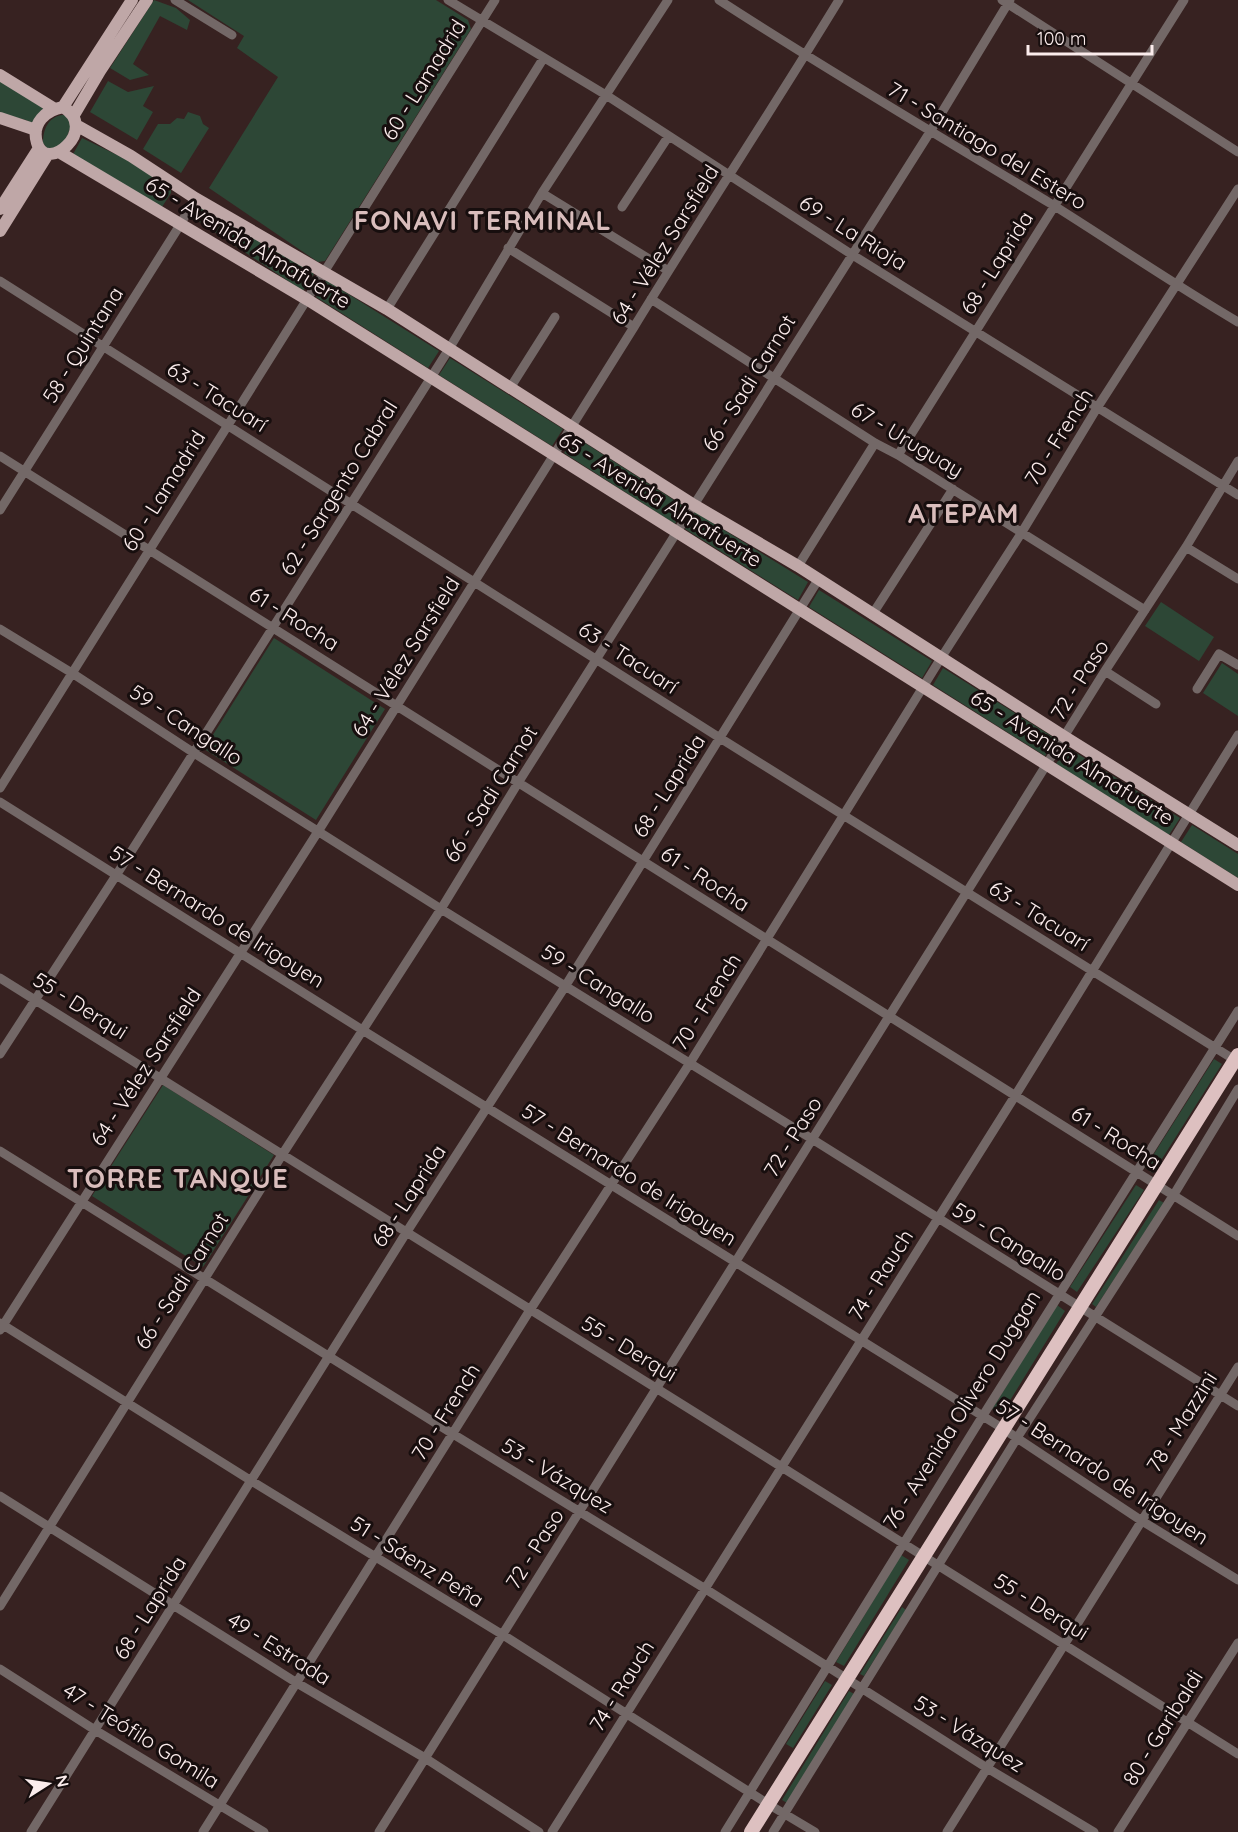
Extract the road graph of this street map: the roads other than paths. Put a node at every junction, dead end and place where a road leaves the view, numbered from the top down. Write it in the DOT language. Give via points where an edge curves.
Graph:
graph roads {
  1 [pos="132,0"];
  2 [pos="147,0"];
  3 [pos="175,0"];
  4 [pos="448,0"];
  5 [pos="495,0"];
  6 [pos="668,0"];
  7 [pos="718,0"];
  8 [pos="839,0"];
  9 [pos="1184,0"];
  10 [pos="1007,1"];
  11 [pos="482,21"];
  12 [pos="232,35"];
  13 [pos="805,56"];
  14 [pos="543,59"];
  15 [pos="0,75"];
  16 [pos="1131,83"];
  17 [pos="606,95"];
  18 [pos="59,108"];
  19 [pos="0,118"];
  20 [pos="75,120"];
  21 [pos="36,130"];
  22 [pos="930,132"];
  23 [pos="668,137"];
  24 [pos="49,152"];
  25 [pos="1238,152"];
  26 [pos="730,176"];
  27 [pos="1238,189"];
  28 [pos="542,193"];
  29 [pos="195,198"];
  30 [pos="1054,206"];
  31 [pos="622,207"];
  32 [pos="0,208"];
  33 [pos="180,225"];
  34 [pos="0,231"];
  35 [pos="508,248"];
  36 [pos="851,254"];
  37 [pos="667,270"];
  38 [pos="323,272"];
  39 [pos="0,281"];
  40 [pos="1177,286"];
  41 [pos="651,299"];
  42 [pos="308,300"];
  43 [pos="387,309"];
  44 [pos="555,317"];
  45 [pos="1238,322"];
  46 [pos="634,327"];
  47 [pos="975,331"];
  48 [pos="102,347"];
  49 [pos="449,349"];
  50 [pos="430,378"];
  51 [pos="774,378"];
  52 [pos="510,388"];
  53 [pos="1097,408"];
  54 [pos="227,424"];
  55 [pos="571,427"];
  56 [pos="875,443"];
  57 [pos="898,455"];
  58 [pos="0,456"];
  59 [pos="553,456"];
  60 [pos="1238,461"];
  61 [pos="25,471"];
  62 [pos="1223,486"];
  63 [pos="953,489"];
  64 [pos="1238,495"];
  65 [pos="350,504"];
  66 [pos="694,505"];
  67 [pos="0,510"];
  68 [pos="1022,532"];
  69 [pos="676,533"];
  70 [pos="1186,547"];
  71 [pos="149,549"];
  72 [pos="798,566"];
  73 [pos="1238,579"];
  74 [pos="818,580"];
  75 [pos="474,581"];
  76 [pos="800,610"];
  77 [pos="1145,610"];
  78 [pos="872,615"];
  79 [pos="272,627"];
  80 [pos="0,629"];
  81 [pos="941,658"];
  82 [pos="598,660"];
  83 [pos="1238,665"];
  84 [pos="1105,671"];
  85 [pos="72,673"];
  86 [pos="924,688"];
  87 [pos="1197,689"];
  88 [pos="1156,704"];
  89 [pos="397,706"];
  90 [pos="1238,735"];
  91 [pos="1065,737"];
  92 [pos="720,738"];
  93 [pos="1234,749"];
  94 [pos="194,753"];
  95 [pos="1047,764"];
  96 [pos="518,783"];
  97 [pos="0,788"];
  98 [pos="0,802"];
  99 [pos="1188,814"];
  100 [pos="845,816"];
  101 [pos="319,830"];
  102 [pos="1172,844"];
  103 [pos="1238,845"];
  104 [pos="644,861"];
  105 [pos="117,874"];
  106 [pos="1238,885"];
  107 [pos="967,892"];
  108 [pos="441,909"];
  109 [pos="767,940"];
  110 [pos="242,953"];
  111 [pos="1092,971"];
  112 [pos="0,978"];
  113 [pos="566,985"];
  114 [pos="35,1000"];
  115 [pos="1238,1011"];
  116 [pos="891,1017"];
  117 [pos="364,1031"];
  118 [pos="1215,1048"];
  119 [pos="0,1054"];
  120 [pos="1237,1059"];
  121 [pos="690,1063"];
  122 [pos="160,1077"];
  123 [pos="1238,1089"];
  124 [pos="1015,1096"];
  125 [pos="487,1107"];
  126 [pos="812,1139"];
  127 [pos="0,1151"];
  128 [pos="282,1155"];
  129 [pos="1137,1173"];
  130 [pos="1155,1184"];
  131 [pos="612,1186"];
  132 [pos="1173,1196"];
  133 [pos="82,1202"];
  134 [pos="937,1219"];
  135 [pos="406,1233"];
  136 [pos="1238,1236"];
  137 [pos="735,1263"];
  138 [pos="205,1279"];
  139 [pos="1060,1293"];
  140 [pos="1079,1308"];
  141 [pos="531,1310"];
  142 [pos="1095,1316"];
  143 [pos="1,1326"];
  144 [pos="860,1341"];
  145 [pos="330,1356"];
  146 [pos="1238,1367"];
  147 [pos="657,1387"];
  148 [pos="1221,1395"];
  149 [pos="127,1403"];
  150 [pos="1238,1406"];
  151 [pos="982,1417"];
  152 [pos="1002,1428"];
  153 [pos="453,1434"];
  154 [pos="1017,1438"];
  155 [pos="781,1465"];
  156 [pos="250,1480"];
  157 [pos="0,1496"];
  158 [pos="581,1511"];
  159 [pos="1142,1521"];
  160 [pos="48,1527"];
  161 [pos="904,1543"];
  162 [pos="924,1555"];
  163 [pos="376,1557"];
  164 [pos="940,1565"];
  165 [pos="1238,1580"];
  166 [pos="704,1588"];
  167 [pos="173,1604"];
  168 [pos="0,1606"];
  169 [pos="502,1635"];
  170 [pos="1064,1642"];
  171 [pos="1238,1643"];
  172 [pos="828,1668"];
  173 [pos="0,1669"];
  174 [pos="846,1678"];
  175 [pos="297,1683"];
  176 [pos="862,1687"];
  177 [pos="626,1713"];
  178 [pos="1188,1722"];
  179 [pos="95,1730"];
  180 [pos="1238,1754"];
  181 [pos="425,1758"];
  182 [pos="987,1768"];
  183 [pos="750,1792"];
  184 [pos="768,1804"];
  185 [pos="220,1806"];
  186 [pos="785,1813"];
  187 [pos="31,1832"];
  188 [pos="203,1832"];
  189 [pos="264,1832"];
  190 [pos="379,1832"];
  191 [pos="539,1832"];
  192 [pos="552,1832"];
  193 [pos="725,1832"];
  194 [pos="751,1832"];
  195 [pos="773,1832"];
  196 [pos="815,1832"];
  197 [pos="947,1832"];
  198 [pos="1094,1832"];
  199 [pos="1118,1832"];
  1 -- 18 [label="main road"];
  2 -- 20 [label="main road" via="100,71"];
  3 -- 12 [label="street"];
  4 -- 11 [label="street, 69 - La Rioja"];
  5 -- 11 [label="street, 60 - Lamadrid"];
  6 -- 17 [label="street, 62 - Sargento Cabral"];
  7 -- 13 [label="street, 71 - Santiago del Estero"];
  8 -- 13 [label="street, 64 - Vélez Sarsfield"];
  9 -- 16 [label="street, 68 - Laprida"];
  10 -- 16 [label="street"];
  10 -- 22 [label="street, 66 - Sadi Carnot"];
  11 -- 14 [label="street, 69 - La Rioja"];
  11 -- 38 [label="street, 60 - Lamadrid"];
  13 -- 22 [label="street, 71 - Santiago del Estero"];
  13 -- 26 [label="street, 64 - Vélez Sarsfield"];
  14 -- 17 [label="street, 69 - La Rioja"];
  14 -- 43 [label="street"];
  15 -- 18 [label="main road"];
  16 -- 25 [label="street"];
  16 -- 30 [label="street, 68 - Laprida"];
  17 -- 23 [label="street, 69 - La Rioja"];
  17 -- 28 [label="street, 62 - Sargento Cabral"];
  18 -- 20 [label="main road"];
  18 -- 21 [label="main road" via="45,114"];
  19 -- 21 [label="main road"];
  20 -- 24 [label="main road" via="71,140"];
  20 -- 29 [label="main road, 65 - Avenida Almafuerte"];
  21 -- 24 [label="main road" via="36,139"];
  22 -- 30 [label="street, 71 - Santiago del Estero"];
  22 -- 36 [label="street, 66 - Sadi Carnot"];
  23 -- 26 [label="street, 69 - La Rioja"];
  23 -- 31 [label="street"];
  24 -- 32 [label="main road"];
  24 -- 33 [label="main road, 65 - Avenida Almafuerte"];
  24 -- 34 [label="main road"];
  26 -- 36 [label="street, 69 - La Rioja"];
  26 -- 37 [label="street, 64 - Vélez Sarsfield"];
  27 -- 40 [label="street, 70 - French"];
  28 -- 35 [label="street, 62 - Sargento Cabral"];
  28 -- 37 [label="street"];
  29 -- 33 [label="street, 58 - Quintana"];
  29 -- 38 [label="main road, 65 - Avenida Almafuerte"];
  30 -- 40 [label="street, 71 - Santiago del Estero"];
  30 -- 47 [label="street, 68 - Laprida"];
  33 -- 42 [label="main road, 65 - Avenida Almafuerte"];
  33 -- 48 [label="street, 58 - Quintana"];
  35 -- 46 [label="street"];
  35 -- 49 [label="street, 62 - Sargento Cabral"];
  36 -- 47 [label="street, 69 - La Rioja"];
  36 -- 51 [label="street, 66 - Sadi Carnot"];
  37 -- 41 [label="street, 64 - Vélez Sarsfield"];
  38 -- 42 [label="street, 60 - Lamadrid"];
  38 -- 43 [label="main road, 65 - Avenida Almafuerte"];
  39 -- 48 [label="street, 63 - Tacuarí"];
  40 -- 45 [label="street, 71 - Santiago del Estero"];
  40 -- 53 [label="street, 70 - French"];
  41 -- 46 [label="street, 64 - Vélez Sarsfield"];
  41 -- 51 [label="street, 67 - Uruguay"];
  42 -- 50 [label="main road, 65 - Avenida Almafuerte"];
  42 -- 54 [label="street, 60 - Lamadrid"];
  43 -- 49 [label="main road, 65 - Avenida Almafuerte"];
  44 -- 52 [label="street"];
  46 -- 55 [label="street, 64 - Vélez Sarsfield"];
  47 -- 53 [label="street, 69 - La Rioja"];
  47 -- 57 [label="street, 68 - Laprida"];
  48 -- 54 [label="street, 63 - Tacuarí"];
  48 -- 61 [label="street, 58 - Quintana"];
  49 -- 50 [label="street, 62 - Sargento Cabral"];
  49 -- 52 [label="main road, 65 - Avenida Almafuerte"];
  50 -- 59 [label="main road, 65 - Avenida Almafuerte"];
  50 -- 65 [label="street, 62 - Sargento Cabral"];
  51 -- 56 [label="street, 67 - Uruguay"];
  51 -- 66 [label="street, 66 - Sadi Carnot"];
  52 -- 55 [label="main road, 65 - Avenida Almafuerte"];
  53 -- 62 [label="street, 69 - La Rioja"];
  53 -- 68 [label="street, 70 - French"];
  54 -- 65 [label="street, 63 - Tacuarí"];
  54 -- 71 [label="street, 60 - Lamadrid"];
  55 -- 59 [label="street, 64 - Vélez Sarsfield"];
  55 -- 66 [label="main road, 65 - Avenida Almafuerte"];
  56 -- 57 [label="street, 67 - Uruguay"];
  56 -- 72 [label="street"];
  57 -- 63 [label="street, 67 - Uruguay"];
  58 -- 61 [label="street, 61 - Rocha"];
  59 -- 69 [label="main road, 65 - Avenida Almafuerte"];
  59 -- 75 [label="street, 64 - Vélez Sarsfield"];
  60 -- 62 [label="street, 72 - Paso"];
  61 -- 67 [label="street, 58 - Quintana"];
  61 -- 71 [label="street, 61 - Rocha"];
  62 -- 64 [label="street, 69 - La Rioja"];
  62 -- 70 [label="street, 72 - Paso"];
  63 -- 68 [label="street, 67 - Uruguay"];
  63 -- 78 [label="street"];
  65 -- 75 [label="street, 63 - Tacuarí"];
  65 -- 79 [label="street, 62 - Sargento Cabral"];
  66 -- 69 [label="street, 66 - Sadi Carnot"];
  66 -- 72 [label="main road, 65 - Avenida Almafuerte"];
  68 -- 77 [label="street, 67 - Uruguay"];
  68 -- 81 [label="street, 70 - French"];
  69 -- 76 [label="main road, 65 - Avenida Almafuerte"];
  69 -- 82 [label="street, 66 - Sadi Carnot"];
  70 -- 73 [label="street"];
  70 -- 77 [label="street, 72 - Paso"];
  71 -- 79 [label="street, 61 - Rocha"];
  71 -- 85 [label="street, 60 - Lamadrid"];
  72 -- 74 [label="main road, 65 - Avenida Almafuerte"];
  74 -- 76 [label="street, 68 - Laprida"];
  74 -- 78 [label="main road, 65 - Avenida Almafuerte"];
  75 -- 82 [label="street, 63 - Tacuarí"];
  75 -- 89 [label="street, 64 - Vélez Sarsfield"];
  76 -- 86 [label="main road, 65 - Avenida Almafuerte"];
  76 -- 92 [label="street, 68 - Laprida"];
  77 -- 84 [label="street, 72 - Paso"];
  78 -- 81 [label="main road, 65 - Avenida Almafuerte"];
  79 -- 89 [label="street, 61 - Rocha"];
  79 -- 94 [label="street, 62 - Sargento Cabral"];
  80 -- 85 [label="street, 59 - Cangallo"];
  81 -- 86 [label="street, 70 - French"];
  81 -- 91 [label="main road, 65 - Avenida Almafuerte"];
  82 -- 92 [label="street, 63 - Tacuarí"];
  82 -- 96 [label="street, 66 - Sadi Carnot"];
  83 -- 87 [label="street" via="1219,654"];
  84 -- 88 [label="street"];
  84 -- 91 [label="street, 72 - Paso"];
  85 -- 94 [label="street, 59 - Cangallo"];
  85 -- 97 [label="street, 60 - Lamadrid"];
  86 -- 95 [label="main road, 65 - Avenida Almafuerte"];
  86 -- 100 [label="street, 70 - French"];
  89 -- 96 [label="street, 61 - Rocha"];
  89 -- 101 [label="street, 64 - Vélez Sarsfield"];
  90 -- 93 [label="street, 74 - Rauch"];
  91 -- 95 [label="street, 72 - Paso"];
  91 -- 99 [label="main road, 65 - Avenida Almafuerte"];
  92 -- 100 [label="street, 63 - Tacuarí"];
  92 -- 104 [label="street, 68 - Laprida"];
  93 -- 99 [label="street, 74 - Rauch"];
  94 -- 101 [label="street, 59 - Cangallo"];
  94 -- 105 [label="street, 62 - Sargento Cabral"];
  95 -- 102 [label="main road, 65 - Avenida Almafuerte"];
  95 -- 107 [label="street, 72 - Paso"];
  96 -- 104 [label="street, 61 - Rocha"];
  96 -- 108 [label="street, 66 - Sadi Carnot"];
  98 -- 105 [label="street, 57 - Bernardo de Irigoyen"];
  99 -- 102 [label="street, 74 - Rauch"];
  99 -- 103 [label="main road, 65 - Avenida Almafuerte"];
  100 -- 107 [label="street, 63 - Tacuarí"];
  100 -- 109 [label="street, 70 - French"];
  101 -- 108 [label="street, 59 - Cangallo"];
  101 -- 110 [label="street, 64 - Vélez Sarsfield"];
  102 -- 106 [label="main road, 65 - Avenida Almafuerte"];
  102 -- 111 [label="street, 74 - Rauch"];
  104 -- 109 [label="street, 61 - Rocha"];
  104 -- 113 [label="street, 68 - Laprida"];
  105 -- 110 [label="street, 57 - Bernardo de Irigoyen"];
  105 -- 114 [label="street, 62 - Sargento Cabral"];
  107 -- 111 [label="street, 63 - Tacuarí"];
  107 -- 116 [label="street, 72 - Paso"];
  108 -- 113 [label="street, 59 - Cangallo"];
  108 -- 117 [label="street, 66 - Sadi Carnot"];
  109 -- 116 [label="street, 61 - Rocha"];
  109 -- 121 [label="street, 70 - French"];
  110 -- 117 [label="street, 57 - Bernardo de Irigoyen"];
  110 -- 122 [label="street, 64 - Vélez Sarsfield"];
  111 -- 118 [label="street, 63 - Tacuarí"];
  111 -- 124 [label="street, 74 - Rauch"];
  112 -- 114 [label="street, 55 - Derqui"];
  113 -- 121 [label="street, 59 - Cangallo"];
  113 -- 125 [label="street, 68 - Laprida"];
  114 -- 119 [label="street, 62 - Sargento Cabral"];
  114 -- 122 [label="street, 55 - Derqui"];
  115 -- 118 [label="street, 76 - Avenida Olivero Duggan"];
  116 -- 124 [label="street, 61 - Rocha"];
  116 -- 126 [label="street, 72 - Paso"];
  117 -- 125 [label="street, 57 - Bernardo de Irigoyen"];
  117 -- 128 [label="street, 66 - Sadi Carnot"];
  118 -- 120 [label="street, 63 - Tacuarí"];
  118 -- 129 [label="street, 76 - Avenida Olivero Duggan"];
  120 -- 130 [label="highway, 76 - Avenida Olivero Duggan"];
  121 -- 126 [label="street, 59 - Cangallo"];
  121 -- 131 [label="street, 70 - French"];
  122 -- 128 [label="street, 55 - Derqui"];
  122 -- 133 [label="street, 64 - Vélez Sarsfield"];
  123 -- 132 [label="street"];
  124 -- 129 [label="street, 61 - Rocha"];
  124 -- 134 [label="street, 74 - Rauch"];
  125 -- 131 [label="street, 57 - Bernardo de Irigoyen"];
  125 -- 135 [label="street, 68 - Laprida"];
  126 -- 134 [label="street, 59 - Cangallo"];
  126 -- 137 [label="street, 72 - Paso"];
  127 -- 133 [label="street, 53 - Vázquez"];
  128 -- 135 [label="street, 55 - Derqui"];
  128 -- 138 [label="street, 66 - Sadi Carnot"];
  129 -- 130 [label="street, 61 - Rocha"];
  129 -- 139 [label="street, 76 - Avenida Olivero Duggan"];
  130 -- 132 [label="street, 61 - Rocha"];
  130 -- 140 [label="highway, 76 - Avenida Olivero Duggan"];
  131 -- 137 [label="street, 57 - Bernardo de Irigoyen"];
  131 -- 141 [label="street, 70 - French"];
  132 -- 136 [label="street, 61 - Rocha"];
  132 -- 142 [label="street"];
  133 -- 138 [label="street, 53 - Vázquez"];
  133 -- 143 [label="street, 64 - Vélez Sarsfield"];
  134 -- 139 [label="street, 59 - Cangallo"];
  134 -- 144 [label="street, 74 - Rauch"];
  135 -- 141 [label="street, 55 - Derqui"];
  135 -- 145 [label="street, 68 - Laprida"];
  137 -- 144 [label="street, 57 - Bernardo de Irigoyen"];
  137 -- 147 [label="street, 72 - Paso"];
  138 -- 145 [label="street, 53 - Vázquez"];
  138 -- 149 [label="street, 66 - Sadi Carnot"];
  139 -- 140 [label="street, 59 - Cangallo"];
  139 -- 151 [label="street, 76 - Avenida Olivero Duggan"];
  140 -- 142 [label="street, 59 - Cangallo"];
  140 -- 152 [label="highway, 76 - Avenida Olivero Duggan"];
  141 -- 147 [label="street, 55 - Derqui"];
  141 -- 153 [label="street, 70 - French"];
  142 -- 148 [label="street, 59 - Cangallo"];
  142 -- 154 [label="street"];
  143 -- 149 [label="street, 51 - Sáenz Peña"];
  144 -- 151 [label="street, 57 - Bernardo de Irigoyen"];
  144 -- 155 [label="street, 74 - Rauch"];
  145 -- 153 [label="street, 53 - Vázquez"];
  145 -- 156 [label="street, 68 - Laprida"];
  146 -- 148 [label="street, 78 - Mazzini"];
  147 -- 155 [label="street, 55 - Derqui"];
  147 -- 158 [label="street, 72 - Paso"];
  148 -- 150 [label="street, 59 - Cangallo"];
  148 -- 159 [label="street, 78 - Mazzini"];
  149 -- 156 [label="street, 51 - Sáenz Peña"];
  149 -- 160 [label="street, 66 - Sadi Carnot"];
  151 -- 152 [label="street, 57 - Bernardo de Irigoyen"];
  151 -- 161 [label="street, 76 - Avenida Olivero Duggan"];
  152 -- 154 [label="street, 57 - Bernardo de Irigoyen"];
  152 -- 162 [label="highway, 76 - Avenida Olivero Duggan"];
  153 -- 158 [label="street, 53 - Vázquez"];
  153 -- 163 [label="street, 70 - French"];
  154 -- 159 [label="street, 57 - Bernardo de Irigoyen"];
  154 -- 164 [label="street"];
  155 -- 161 [label="street, 55 - Derqui"];
  155 -- 166 [label="street, 74 - Rauch"];
  156 -- 163 [label="street, 51 - Sáenz Peña"];
  156 -- 167 [label="street, 68 - Laprida"];
  157 -- 160 [label="street, 49 - Estrada"];
  158 -- 166 [label="street, 53 - Vázquez"];
  158 -- 169 [label="street, 72 - Paso"];
  159 -- 165 [label="street, 57 - Bernardo de Irigoyen"];
  159 -- 170 [label="street, 78 - Mazzini"];
  160 -- 167 [label="street, 49 - Estrada"];
  160 -- 168 [label="street, 66 - Sadi Carnot"];
  161 -- 162 [label="street, 55 - Derqui"];
  161 -- 172 [label="street, 76 - Avenida Olivero Duggan"];
  162 -- 164 [label="street, 55 - Derqui"];
  162 -- 174 [label="highway, 76 - Avenida Olivero Duggan"];
  163 -- 169 [label="street, 51 - Sáenz Peña"];
  163 -- 175 [label="street, 70 - French"];
  164 -- 170 [label="street, 55 - Derqui"];
  164 -- 176 [label="street"];
  166 -- 172 [label="street, 53 - Vázquez"];
  166 -- 177 [label="street, 74 - Rauch"];
  167 -- 175 [label="street, 49 - Estrada"];
  167 -- 179 [label="street, 68 - Laprida"];
  169 -- 177 [label="street, 51 - Sáenz Peña"];
  169 -- 181 [label="street, 72 - Paso"];
  170 -- 178 [label="street, 55 - Derqui"];
  170 -- 182 [label="street, 78 - Mazzini"];
  171 -- 178 [label="street, 80 - Garibaldi"];
  172 -- 174 [label="street, 53 - Vázquez"];
  172 -- 183 [label="street, 76 - Avenida Olivero Duggan"];
  173 -- 179 [label="street, 47 - Teófilo Gomila"];
  174 -- 176 [label="street, 53 - Vázquez"];
  174 -- 184 [label="highway, 76 - Avenida Olivero Duggan"];
  175 -- 181 [label="street, 49 - Estrada"];
  175 -- 185 [label="street, 70 - French"];
  176 -- 182 [label="street, 53 - Vázquez"];
  176 -- 186 [label="street"];
  177 -- 183 [label="street, 51 - Sáenz Peña"];
  177 -- 192 [label="street, 74 - Rauch"];
  178 -- 180 [label="street, 55 - Derqui"];
  178 -- 199 [label="street, 80 - Garibaldi"];
  179 -- 185 [label="street, 47 - Teófilo Gomila"];
  179 -- 187 [label="street, 68 - Laprida"];
  181 -- 190 [label="street, 72 - Paso"];
  181 -- 191 [label="street, 49 - Estrada"];
  182 -- 197 [label="street, 78 - Mazzini"];
  182 -- 198 [label="street, 53 - Vázquez"];
  183 -- 184 [label="street, 51 - Sáenz Peña"];
  183 -- 193 [label="street, 76 - Avenida Olivero Duggan"];
  184 -- 186 [label="street, 51 - Sáenz Peña"];
  184 -- 194 [label="highway, 76 - Avenida Olivero Duggan"];
  185 -- 188 [label="street, 70 - French"];
  185 -- 189 [label="street, 47 - Teófilo Gomila"];
  186 -- 195 [label="street"];
  186 -- 196 [label="street, 51 - Sáenz Peña"];
}
